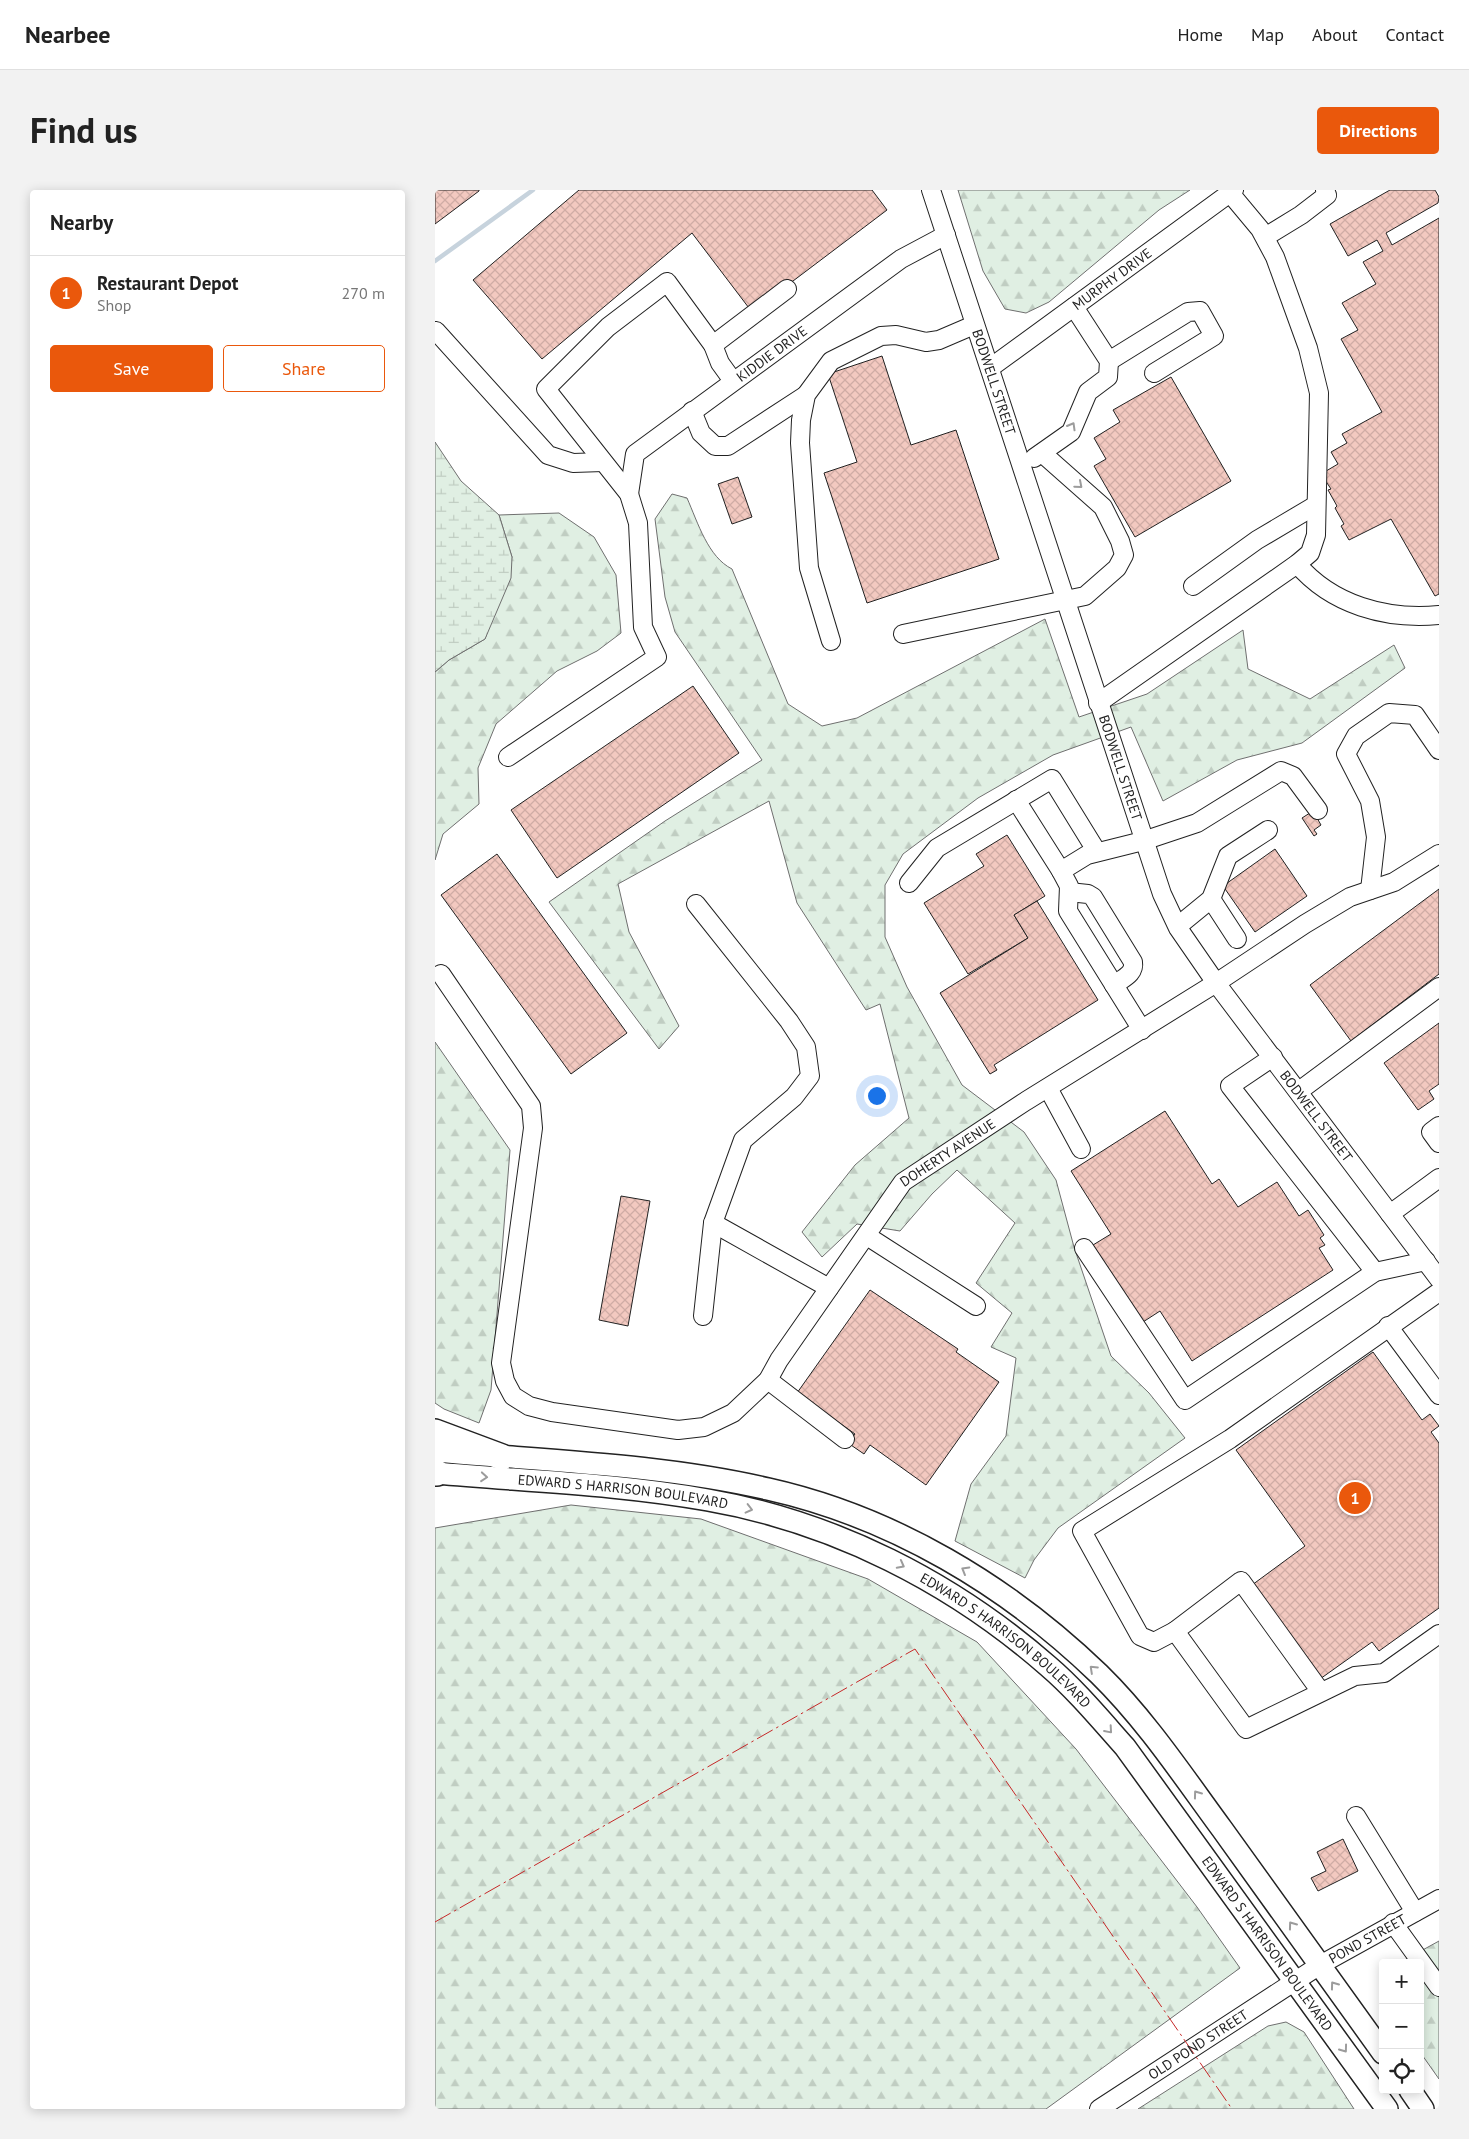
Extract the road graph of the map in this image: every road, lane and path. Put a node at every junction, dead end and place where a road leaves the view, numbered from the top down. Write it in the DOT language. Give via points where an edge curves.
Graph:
graph roads {
  1 [pos="931,190"];
  2 [pos="1232,192"];
  3 [pos="1329,192"];
  4 [pos="946,235"];
  5 [pos="1265,237"];
  6 [pos="787,289"];
  7 [pos="1074,307"];
  8 [pos="974,325"];
  9 [pos="436,331"];
  10 [pos="713,345"];
  11 [pos="1109,361"];
  12 [pos="989,368"];
  13 [pos="1154,373"];
  14 [pos="733,381"];
  15 [pos="806,394"];
  16 [pos="692,411"];
  17 [pos="1042,452"];
  18 [pos="603,462"];
  19 [pos="1021,468"];
  20 [pos="629,494"];
  21 [pos="1316,505"];
  22 [pos="1297,564"];
  23 [pos="1193,586"];
  24 [pos="1065,599"];
  25 [pos="1439,615"];
  26 [pos="903,634"];
  27 [pos="831,640"];
  28 [pos="1098,703"];
  29 [pos="1439,750"];
  30 [pos="508,757"];
  31 [pos="1016,800"];
  32 [pos="1318,810"];
  33 [pos="1268,830"];
  34 [pos="1143,841"];
  35 [pos="1097,852"];
  36 [pos="1439,854"];
  37 [pos="1061,871"];
  38 [pos="909,883"];
  39 [pos="1371,890"];
  40 [pos="1069,892"];
  41 [pos="1211,899"];
  42 [pos="696,904"];
  43 [pos="1178,926"];
  44 [pos="1237,940"];
  45 [pos="441,974"];
  46 [pos="1216,983"];
  47 [pos="1114,984"];
  48 [pos="1439,988"];
  49 [pos="1142,1030"];
  50 [pos="1273,1057"];
  51 [pos="1047,1088"];
  52 [pos="1299,1091"];
  53 [pos="1439,1126"];
  54 [pos="1439,1143"];
  55 [pos="1081,1149"];
  56 [pos="1439,1178"];
  57 [pos="1391,1214"];
  58 [pos="713,1223"];
  59 [pos="867,1236"];
  60 [pos="1084,1248"];
  61 [pos="1434,1268"];
  62 [pos="1375,1272"];
  63 [pos="829,1288"];
  64 [pos="1439,1292"];
  65 [pos="976,1306"];
  66 [pos="703,1316"];
  67 [pos="1388,1326"];
  68 [pos="768,1380"];
  69 [pos="1439,1395"];
  70 [pos="435,1432"];
  71 [pos="845,1439"];
  72 [pos="502,1457"];
  73 [pos="435,1467"];
  74 [pos="1175,1631"];
  75 [pos="1439,1634"];
  76 [pos="1321,1692"];
  77 [pos="1356,1816"];
  78 [pos="1439,1899"];
  79 [pos="1415,1912"];
  80 [pos="1393,1923"];
  81 [pos="1320,1965"];
  82 [pos="1295,1981"];
  83 [pos="1439,1987"];
  84 [pos="1380,2049"];
  85 [pos="1413,2094"];
  86 [pos="1099,2109"];
  87 [pos="1387,2109"];
  88 [pos="1423,2109"];
  1 -- 4 [label="street, BODWELL STREET"];
  2 -- 5 [label="street"];
  2 -- 7 [label="street, MURPHY DRIVE"];
  3 -- 5 [label="street" via="1301,215"];
  4 -- 8 [label="street, BODWELL STREET"];
  4 -- 14 [label="street, KIDDIE DRIVE" via="901,259"];
  5 -- 21 [label="street" via="1309,348 1319,393"];
  6 -- 10 [label="street"];
  7 -- 11 [label="street"];
  7 -- 12 [label="street, MURPHY DRIVE"];
  8 -- 12 [label="street, BODWELL STREET"];
  8 -- 15 [label="street" via="926,342 896,335 881,336 831,361"];
  9 -- 18 [label="street" via="548,455 573,463"];
  10 -- 14 [label="street"];
  10 -- 18 [label="street" via="667,282 608,327 546,389"];
  11 -- 13 [label="street" via="1188,312 1200,311 1214,336"];
  17 -- 11 [label="street, one-way" via="1071,432 1088,392 1108,377"];
  12 -- 19 [label="street, BODWELL STREET"];
  14 -- 16 [label="street, KIDDIE DRIVE"];
  15 -- 16 [label="street" via="728,446 715,446 701,433"];
  15 -- 27 [label="street" via="800,443 809,568"];
  16 -- 20 [label="street, KIDDIE DRIVE" via="635,454"];
  17 -- 19 [label="street"];
  17 -- 24 [label="street, one-way" via="1103,507 1124,555 1117,568 1085,596"];
  18 -- 20 [label="street"];
  19 -- 24 [label="street, BODWELL STREET"];
  20 -- 30 [label="street" via="638,523 643,627 657,657"];
  21 -- 22 [label="street" via="1316,534 1310,553"];
  21 -- 23 [label="street" via="1257,540"];
  22 -- 25 [label="street" via="1310,579 1359,608 1414,618"];
  22 -- 28 [label="street"];
  24 -- 26 [label="street"];
  24 -- 28 [label="street, BODWELL STREET"];
  28 -- 34 [label="street, BODWELL STREET"];
  29 -- 39 [label="street" via="1415,715 1389,713 1356,736 1346,754 1370,801 1376,838"];
  31 -- 35 [label="street" via="1052,779"];
  31 -- 37 [label="street"];
  31 -- 38 [label="street" via="937,848"];
  32 -- 34 [label="street" via="1293,776 1281,771 1197,823"];
  33 -- 41 [label="street" via="1228,856"];
  34 -- 35 [label="street"];
  34 -- 43 [label="street, BODWELL STREET" via="1162,894"];
  35 -- 37 [label="street"];
  36 -- 39 [label="street, DOHERTY AVENUE" via="1394,882"];
  37 -- 40 [label="street"];
  39 -- 46 [label="street, DOHERTY AVENUE" via="1350,898 1305,924"];
  40 -- 47 [label="street" via="1067,911"];
  40 -- 47 [label="street" via="1093,897 1133,962 1131,973"];
  41 -- 43 [label="street"];
  41 -- 44 [label="street"];
  42 -- 58 [label="street" via="789,1021 806,1047 810,1076 794,1097 743,1140"];
  43 -- 46 [label="street, BODWELL STREET"];
  45 -- 68 [label="street, DOHERTY AVENUE" via="531,1106 533,1128 501,1363 513,1396 529,1406 552,1412 678,1430 704,1427 733,1413"];
  46 -- 49 [label="street, DOHERTY AVENUE"];
  46 -- 50 [label="street, BODWELL STREET"];
  47 -- 49 [label="street"];
  48 -- 52 [label="street"];
  49 -- 51 [label="street, DOHERTY AVENUE"];
  50 -- 52 [label="street, BODWELL STREET"];
  50 -- 62 [label="street" via="1229,1086"];
  51 -- 55 [label="street"];
  51 -- 59 [label="street, DOHERTY AVENUE" via="903,1182"];
  52 -- 57 [label="street, BODWELL STREET"];
  53 -- 54 [label="street" via="1431,1132"];
  56 -- 57 [label="street"];
  57 -- 61 [label="street, BODWELL STREET"];
  58 -- 63 [label="street"];
  58 -- 66 [label="street"];
  59 -- 63 [label="street, DOHERTY AVENUE"];
  59 -- 65 [label="street"];
  60 -- 62 [label="street" via="1185,1400"];
  61 -- 62 [label="street"];
  63 -- 68 [label="street, DOHERTY AVENUE"];
  64 -- 67 [label="street" via="1420,1308"];
  67 -- 69 [label="street"];
  67 -- 74 [label="street" via="1230,1439 1082,1531 1140,1636 1154,1642"];
  68 -- 71 [label="street"];
  70 -- 72 [label="highway"];
  72 -- 73 [label="main road, EDWARD S HARRISON BOULEVARD"];
  81 -- 72 [label="main road, EDWARD S HARRISON BOULEVARD, one-way" via="1138,1717 1061,1639 971,1574 875,1524 824,1504 770,1489 689,1474"];
  73 -- 82 [label="main road, EDWARD S HARRISON BOULEVARD, one-way" via="736,1505 815,1528 866,1548 962,1600 1008,1632 1089,1706 1147,1777"];
  74 -- 76 [label="street" via="1246,1729"];
  74 -- 76 [label="street" via="1241,1581"];
  75 -- 76 [label="street" via="1384,1673 1361,1675"];
  77 -- 79 [label="street"];
  78 -- 79 [label="street, POND STREET"];
  79 -- 80 [label="street, POND STREET"];
  80 -- 81 [label="street, POND STREET"];
  80 -- 83 [label="street"];
  81 -- 82 [label="street, POND STREET"];
  84 -- 81 [label="main road, EDWARD S HARRISON BOULEVARD, one-way"];
  82 -- 86 [label="street, OLD POND STREET"];
  82 -- 87 [label="main road, EDWARD S HARRISON BOULEVARD, one-way"];
  85 -- 88 [label="main road"];
}
